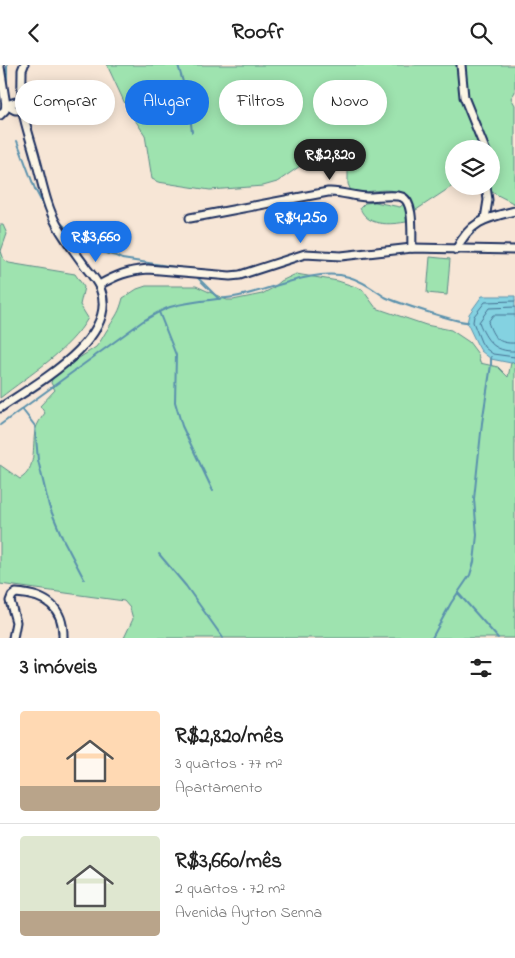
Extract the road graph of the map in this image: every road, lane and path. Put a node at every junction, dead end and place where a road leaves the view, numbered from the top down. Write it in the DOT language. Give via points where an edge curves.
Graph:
graph roads {
  1 [pos="24,65"];
  2 [pos="461,65"];
  3 [pos="0,67"];
  4 [pos="22,80"];
  5 [pos="15,102"];
  6 [pos="6,105"];
  7 [pos="15,110"];
  8 [pos="0,115"];
  9 [pos="26,125"];
  10 [pos="481,140"];
  11 [pos="487,195"];
  12 [pos="515,211"];
  13 [pos="190,218"];
  14 [pos="485,219"];
  15 [pos="412,248"];
  16 [pos="456,250"];
  17 [pos="515,250"];
  18 [pos="99,285"];
  19 [pos="0,408"];
  20 [pos="13,638"];
  21 [pos="63,638"];
  1 -- 4 [label="street"];
  2 -- 10 [label="street" via="464,97"];
  3 -- 6 [label="street"];
  5 -- 6 [label="street"];
  6 -- 7 [label="street"];
  6 -- 8 [label="street"];
  9 -- 18 [label="street" via="53,216"];
  11 -- 14 [label="street"];
  12 -- 14 [label="street"];
  13 -- 15 [label="street" via="328,192 400,197 411,207"];
  14 -- 16 [label="street" via="468,231"];
  15 -- 16 [label="street"];
  15 -- 18 [label="street" via="341,256 305,254 230,276 135,270"];
  16 -- 17 [label="street"];
  18 -- 19 [label="street" via="104,297 103,312 87,341 61,367"];
  20 -- 21 [label="street" via="16,622 10,601 16,593 41,597 50,603 61,622"];
}
